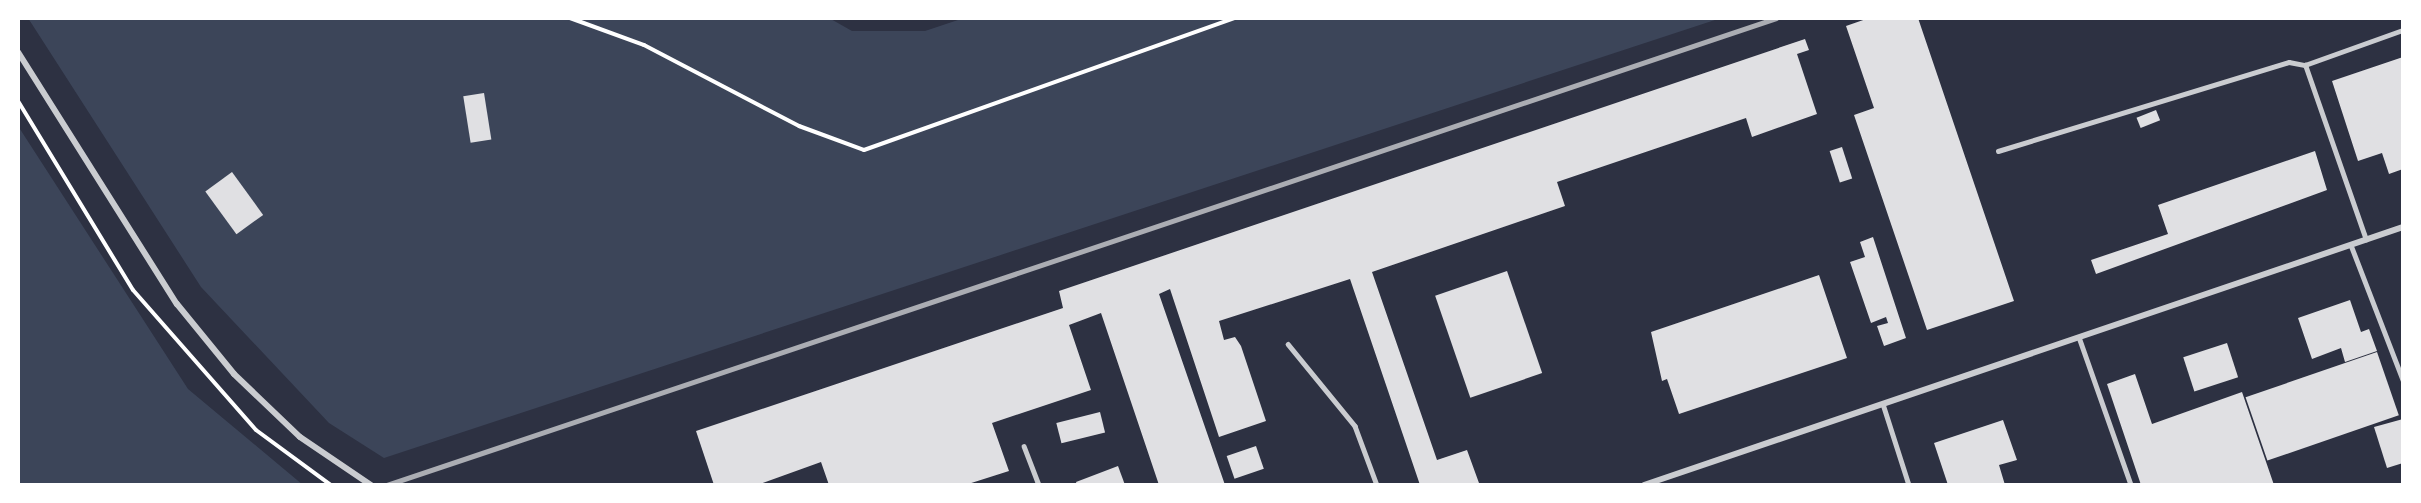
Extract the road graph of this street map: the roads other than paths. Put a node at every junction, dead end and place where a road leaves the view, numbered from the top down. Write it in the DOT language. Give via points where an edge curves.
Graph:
graph roads {
  1 [pos="2403,30"];
  2 [pos="18,52"];
  3 [pos="2305,65"];
  4 [pos="1998,151"];
  5 [pos="2402,229"];
  6 [pos="2366,240"];
  7 [pos="2351,245"];
  8 [pos="2079,337"];
  9 [pos="1288,344"];
  10 [pos="2403,380"];
  11 [pos="1882,404"];
  12 [pos="1024,446"];
  13 [pos="371,485"];
  14 [pos="1039,485"];
  15 [pos="1377,485"];
  16 [pos="1644,485"];
  17 [pos="1909,485"];
  18 [pos="2131,485"];
  1 -- 3 [label="lane"];
  2 -- 13 [label="street" via="177,304 234,374 292,429"];
  3 -- 4 [label="lane" via="2289,62"];
  3 -- 6 [label="lane"];
  5 -- 6 [label="street"];
  6 -- 7 [label="street"];
  7 -- 8 [label="street"];
  7 -- 10 [label="lane"];
  8 -- 11 [label="street"];
  8 -- 18 [label="lane"];
  9 -- 15 [label="lane" via="1355,426"];
  11 -- 16 [label="street"];
  11 -- 17 [label="lane"];
  12 -- 14 [label="lane"];
}
